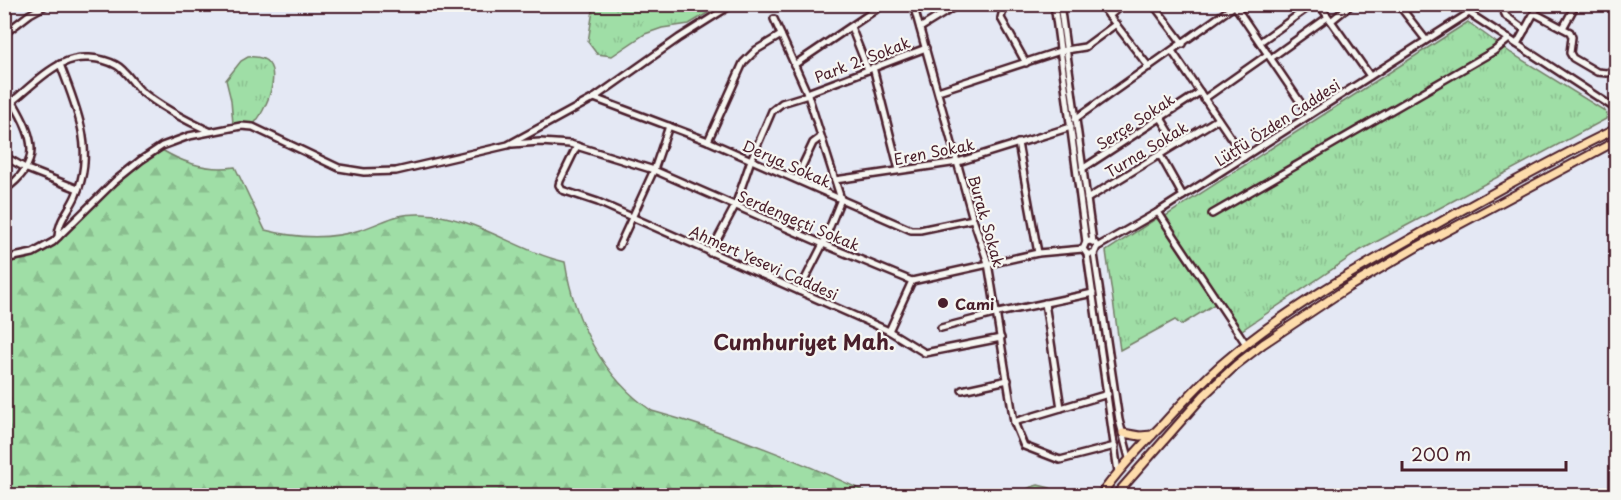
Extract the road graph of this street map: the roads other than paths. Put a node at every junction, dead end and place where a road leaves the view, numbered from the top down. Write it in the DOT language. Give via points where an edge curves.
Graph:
graph roads {
  1 [pos="48,4"];
  2 [pos="733,4"];
  3 [pos="884,4"];
  4 [pos="913,4"];
  5 [pos="959,4"];
  6 [pos="1017,4"];
  7 [pos="1054,4"];
  8 [pos="1060,4"];
  9 [pos="1100,4"];
  10 [pos="1123,4"];
  11 [pos="1153,4"];
  12 [pos="1313,4"];
  13 [pos="1319,4"];
  14 [pos="1352,4"];
  15 [pos="1398,4"];
  16 [pos="1462,4"];
  17 [pos="1500,4"];
  18 [pos="1539,4"];
  19 [pos="1576,4"];
  20 [pos="1236,5"];
  21 [pos="1468,13"];
  22 [pos="1534,13"];
  23 [pos="1109,16"];
  24 [pos="774,19"];
  25 [pos="1330,19"];
  26 [pos="1116,24"];
  27 [pos="851,27"];
  28 [pos="920,28"];
  29 [pos="1563,28"];
  30 [pos="1525,30"];
  31 [pos="4,34"];
  32 [pos="781,35"];
  33 [pos="1509,39"];
  34 [pos="1426,40"];
  35 [pos="1260,42"];
  36 [pos="1183,44"];
  37 [pos="1516,44"];
  38 [pos="926,48"];
  39 [pos="1063,51"];
  40 [pos="1172,51"];
  41 [pos="1269,56"];
  42 [pos="1026,63"];
  43 [pos="60,64"];
  44 [pos="794,65"];
  45 [pos="1149,68"];
  46 [pos="870,69"];
  47 [pos="1617,69"];
  48 [pos="1370,76"];
  49 [pos="938,92"];
  50 [pos="1200,92"];
  51 [pos="807,94"];
  52 [pos="594,98"];
  53 [pos="1204,99"];
  54 [pos="13,102"];
  55 [pos="4,108"];
  56 [pos="1617,109"];
  57 [pos="1309,115"];
  58 [pos="1161,118"];
  59 [pos="1075,119"];
  60 [pos="1218,119"];
  61 [pos="669,126"];
  62 [pos="1071,127"];
  63 [pos="1617,129"];
  64 [pos="210,132"];
  65 [pos="821,136"];
  66 [pos="708,141"];
  67 [pos="1617,141"];
  68 [pos="1018,143"];
  69 [pos="1177,144"];
  70 [pos="508,145"];
  71 [pos="577,146"];
  72 [pos="1160,155"];
  73 [pos="4,156"];
  74 [pos="1244,157"];
  75 [pos="751,160"];
  76 [pos="958,162"];
  77 [pos="27,169"];
  78 [pos="1082,169"];
  79 [pos="654,170"];
  80 [pos="899,170"];
  81 [pos="796,180"];
  82 [pos="835,180"];
  83 [pos="78,189"];
  84 [pos="4,190"];
  85 [pos="1183,196"];
  86 [pos="841,199"];
  87 [pos="1087,199"];
  88 [pos="735,206"];
  89 [pos="1158,212"];
  90 [pos="1212,214"];
  91 [pos="632,217"];
  92 [pos="973,219"];
  93 [pos="58,237"];
  94 [pos="823,244"];
  95 [pos="619,246"];
  96 [pos="1090,248"];
  97 [pos="710,253"];
  98 [pos="1038,253"];
  99 [pos="4,259"];
  100 [pos="988,263"];
  101 [pos="912,281"];
  102 [pos="799,291"];
  103 [pos="1093,293"];
  104 [pos="1045,303"];
  105 [pos="998,313"];
  106 [pos="941,328"];
  107 [pos="890,331"];
  108 [pos="1001,338"];
  109 [pos="1246,344"];
  110 [pos="1008,380"];
  111 [pos="962,390"];
  112 [pos="1108,394"];
  113 [pos="1060,408"];
  114 [pos="1014,422"];
  115 [pos="1123,433"];
  116 [pos="1152,435"];
  117 [pos="1115,446"];
  118 [pos="1130,458"];
  119 [pos="1140,468"];
  120 [pos="1118,472"];
  121 [pos="1128,481"];
  122 [pos="1100,495"];
  123 [pos="1115,495"];
  1 -- 31 [label="street"];
  2 -- 52 [label="street"];
  3 -- 27 [label="street"];
  4 -- 28 [label="street, Burak Sokak"];
  5 -- 28 [label="street"];
  6 -- 42 [label="street" via="1003,10 1001,18"];
  7 -- 39 [label="street"];
  8 -- 39 [label="street"];
  9 -- 23 [label="street"];
  10 -- 23 [label="street"];
  11 -- 36 [label="street"];
  12 -- 35 [label="street"];
  13 -- 25 [label="street"];
  14 -- 25 [label="street"];
  15 -- 34 [label="street"];
  16 -- 21 [label="street"];
  17 -- 30 [label="street" via="1506,16"];
  18 -- 22 [label="street"];
  19 -- 29 [label="street"];
  20 -- 35 [label="street"];
  20 -- 36 [label="street"];
  21 -- 33 [label="street"];
  21 -- 34 [label="street, Lütfü Özden Caddesi"];
  22 -- 29 [label="street"];
  22 -- 30 [label="street"];
  23 -- 26 [label="street"];
  24 -- 32 [label="street"];
  25 -- 41 [label="street"];
  25 -- 48 [label="street"];
  26 -- 39 [label="street" via="1088,45"];
  26 -- 45 [label="street"];
  27 -- 44 [label="street"];
  27 -- 46 [label="street"];
  28 -- 38 [label="street, Burak Sokak"];
  29 -- 47 [label="street" via="1571,35 1569,50 1573,58 1600,72"];
  30 -- 37 [label="street"];
  32 -- 44 [label="street"];
  32 -- 66 [label="street" via="743,63"];
  33 -- 37 [label="street"];
  33 -- 90 [label="street"];
  34 -- 48 [label="street, Lütfü Özden Caddesi"];
  35 -- 41 [label="street"];
  36 -- 40 [label="street"];
  37 -- 56 [label="street"];
  38 -- 46 [label="street, Park 2. Sokak"];
  38 -- 49 [label="street, Burak Sokak"];
  39 -- 42 [label="street"];
  39 -- 59 [label="street"];
  39 -- 62 [label="street"];
  40 -- 45 [label="street"];
  40 -- 50 [label="street"];
  41 -- 53 [label="street"];
  41 -- 57 [label="street"];
  42 -- 49 [label="street"];
  43 -- 54 [label="street"];
  43 -- 64 [label="street" via="82,58 118,65 154,101"];
  43 -- 83 [label="street" via="84,136"];
  44 -- 51 [label="street"];
  45 -- 59 [label="street"];
  46 -- 51 [label="street, Park 2. Sokak"];
  46 -- 80 [label="street"];
  48 -- 57 [label="street, Lütfü Özden Caddesi"];
  49 -- 76 [label="street, Burak Sokak"];
  50 -- 53 [label="street"];
  50 -- 58 [label="street, Serçe Sokak"];
  51 -- 65 [label="street"];
  51 -- 75 [label="street, Park 2. Sokak" via="774,109"];
  52 -- 61 [label="street, Derya Sokak"];
  52 -- 70 [label="street"];
  53 -- 60 [label="street"];
  54 -- 55 [label="street"];
  54 -- 77 [label="street" via="23,120 31,150"];
  57 -- 74 [label="street, Lütfü Özden Caddesi"];
  58 -- 69 [label="street"];
  58 -- 78 [label="street, Serçe Sokak"];
  59 -- 78 [label="street"];
  60 -- 69 [label="street, Turna Sokak"];
  60 -- 74 [label="street"];
  61 -- 66 [label="street, Derya Sokak"];
  61 -- 79 [label="street"];
  62 -- 68 [label="street, Eren Sokak"];
  62 -- 96 [label="street"];
  63 -- 109 [label="main road" via="1387,251"];
  64 -- 70 [label="street" via="253,127 339,168 364,172 396,171"];
  64 -- 93 [label="street" via="175,140 148,154"];
  65 -- 81 [label="street" via="813,143"];
  65 -- 82 [label="street"];
  66 -- 75 [label="street, Derya Sokak"];
  67 -- 119 [label="main road" via="1417,247 1263,344 1213,386"];
  68 -- 76 [label="street, Eren Sokak"];
  68 -- 98 [label="street"];
  69 -- 72 [label="street, Turna Sokak"];
  70 -- 71 [label="street, Serdengeçti Sokak" via="540,142"];
  71 -- 79 [label="street, Serdengeçti Sokak"];
  71 -- 91 [label="street, Ahmert Yesevi Caddesi" via="560,187"];
  72 -- 85 [label="street"];
  72 -- 87 [label="street, Turna Sokak"];
  73 -- 77 [label="street"];
  74 -- 85 [label="street, Lütfü Özden Caddesi"];
  75 -- 81 [label="street, Derya Sokak"];
  75 -- 88 [label="street, Park 2. Sokak"];
  76 -- 80 [label="street, Eren Sokak"];
  76 -- 92 [label="street, Burak Sokak"];
  77 -- 83 [label="street"];
  77 -- 84 [label="street"];
  78 -- 87 [label="street"];
  79 -- 88 [label="street, Serdengeçti Sokak"];
  79 -- 91 [label="street"];
  80 -- 82 [label="street, Eren Sokak"];
  81 -- 86 [label="street, Derya Sokak"];
  82 -- 86 [label="street"];
  83 -- 93 [label="street" via="60,222"];
  85 -- 89 [label="street, Lütfü Özden Caddesi"];
  86 -- 92 [label="street, Derya Sokak" via="914,230"];
  86 -- 94 [label="street"];
  87 -- 96 [label="street"];
  88 -- 94 [label="street, Serdengeçti Sokak"];
  88 -- 97 [label="street, Park 2. Sokak"];
  89 -- 96 [label="street, Lütfü Özden Caddesi"];
  89 -- 109 [label="street"];
  91 -- 95 [label="street"];
  91 -- 97 [label="street, Ahmert Yesevi Caddesi"];
  92 -- 100 [label="street, Burak Sokak"];
  93 -- 99 [label="street" via="33,253"];
  94 -- 101 [label="street, Serdengeçti Sokak"];
  94 -- 102 [label="street"];
  96 -- 98 [label="street"];
  96 -- 103 [label="street"];
  96 -- 115 [label="street"];
  97 -- 102 [label="street, Ahmert Yesevi Caddesi"];
  98 -- 100 [label="street"];
  100 -- 101 [label="street"];
  100 -- 105 [label="street, Burak Sokak"];
  101 -- 107 [label="street"];
  102 -- 107 [label="street, Ahmert Yesevi Caddesi"];
  103 -- 104 [label="street"];
  103 -- 112 [label="street"];
  104 -- 105 [label="street"];
  104 -- 113 [label="street"];
  105 -- 106 [label="street"];
  105 -- 108 [label="street, Burak Sokak"];
  107 -- 108 [label="street, Ahmert Yesevi Caddesi" via="925,353"];
  108 -- 110 [label="street, Burak Sokak"];
  109 -- 116 [label="main road" via="1221,364"];
  110 -- 111 [label="street"];
  110 -- 114 [label="street, Burak Sokak"];
  112 -- 113 [label="street"];
  112 -- 117 [label="street"];
  113 -- 114 [label="street"];
  114 -- 117 [label="street, Burak Sokak" via="1024,446 1060,460"];
  115 -- 116 [label="main road"];
  115 -- 118 [label="street"];
  116 -- 118 [label="main road"];
  117 -- 120 [label="street"];
  118 -- 119 [label="main road"];
  118 -- 120 [label="main road"];
  119 -- 121 [label="main road"];
  120 -- 121 [label="main road"];
  120 -- 122 [label="main road"];
  121 -- 123 [label="main road"];
}
